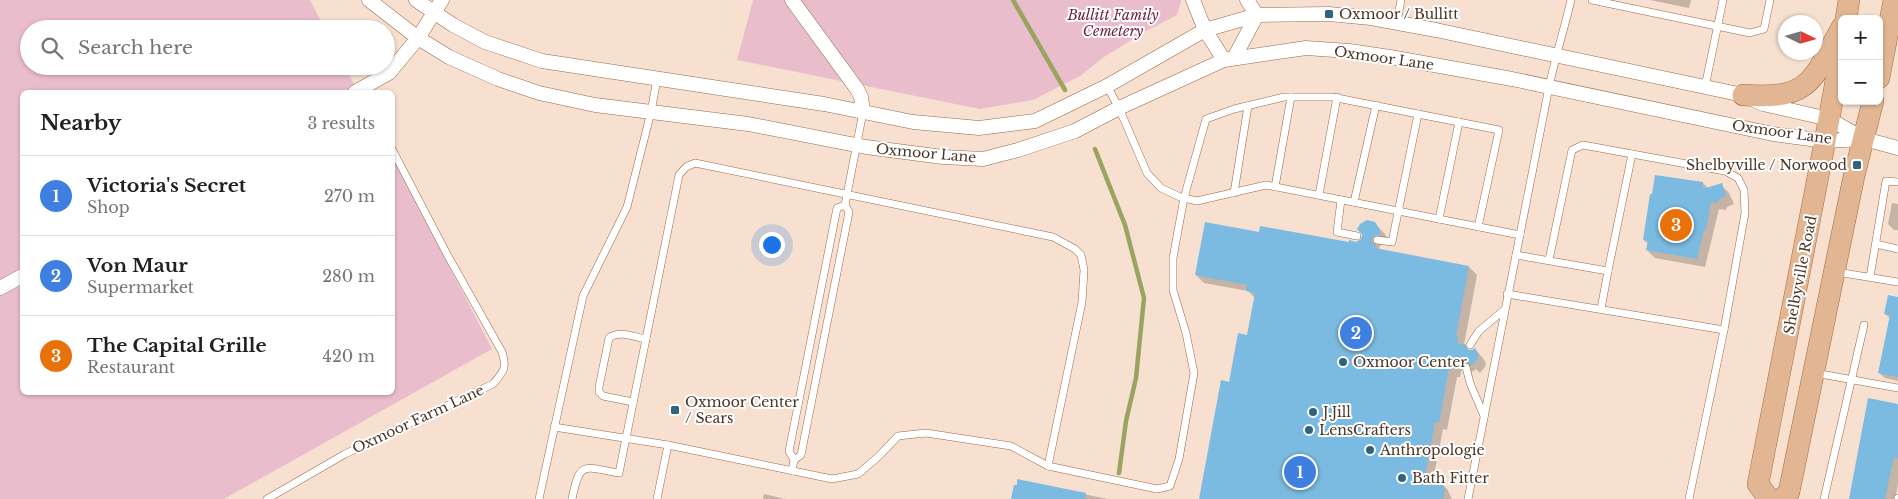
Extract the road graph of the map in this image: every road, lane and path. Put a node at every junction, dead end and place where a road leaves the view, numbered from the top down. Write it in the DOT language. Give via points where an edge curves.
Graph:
graph roads {
  1 [pos="369,0"];
  2 [pos="416,0"];
  3 [pos="442,0"];
  4 [pos="792,0"];
  5 [pos="1193,0"];
  6 [pos="1247,0"];
  7 [pos="1401,0"];
  8 [pos="1571,0"];
  9 [pos="1592,0"];
  10 [pos="1723,0"];
  11 [pos="1770,0"];
  12 [pos="1849,0"];
  13 [pos="1894,0"];
  14 [pos="433,13"];
  15 [pos="1256,15"];
  16 [pos="1847,15"];
  17 [pos="395,20"];
  18 [pos="395,20"];
  19 [pos="1396,22"];
  20 [pos="1718,27"];
  21 [pos="1205,30"];
  22 [pos="1838,34"];
  23 [pos="418,38"];
  24 [pos="1555,55"];
  25 [pos="1229,59"];
  26 [pos="1840,60"];
  27 [pos="1883,63"];
  28 [pos="395,66"];
  29 [pos="386,75"];
  30 [pos="657,79"];
  31 [pos="1107,86"];
  32 [pos="1549,87"];
  33 [pos="1705,87"];
  34 [pos="362,90"];
  35 [pos="1743,95"];
  36 [pos="1291,97"];
  37 [pos="1337,98"];
  38 [pos="1872,105"];
  39 [pos="1248,106"];
  40 [pos="1376,106"];
  41 [pos="1119,108"];
  42 [pos="651,112"];
  43 [pos="863,112"];
  44 [pos="1418,114"];
  45 [pos="1830,119"];
  46 [pos="1459,122"];
  47 [pos="1864,139"];
  48 [pos="1825,141"];
  49 [pos="856,145"];
  50 [pos="1898,148"];
  51 [pos="1632,154"];
  52 [pos="395,155"];
  53 [pos="1898,182"];
  54 [pos="1275,187"];
  55 [pos="1234,193"];
  56 [pos="847,195"];
  57 [pos="1319,196"];
  58 [pos="1184,198"];
  59 [pos="1341,200"];
  60 [pos="1354,202"];
  61 [pos="845,205"];
  62 [pos="1398,211"];
  63 [pos="1439,219"];
  64 [pos="1478,227"];
  65 [pos="1520,234"];
  66 [pos="1357,236"];
  67 [pos="1377,240"];
  68 [pos="1876,244"];
  69 [pos="1898,249"];
  70 [pos="1516,255"];
  71 [pos="1550,260"];
  72 [pos="1608,271"];
  73 [pos="1835,272"];
  74 [pos="20,277"];
  75 [pos="1870,277"];
  76 [pos="1898,282"];
  77 [pos="0,288"];
  78 [pos="1507,294"];
  79 [pos="1601,309"];
  80 [pos="1504,310"];
  81 [pos="1864,325"];
  82 [pos="1724,330"];
  83 [pos="646,339"];
  84 [pos="1470,345"];
  85 [pos="1466,367"];
  86 [pos="1814,372"];
  87 [pos="1853,379"];
  88 [pos="1898,388"];
  89 [pos="633,402"];
  90 [pos="1484,417"];
  91 [pos="554,427"];
  92 [pos="625,438"];
  93 [pos="668,446"];
  94 [pos="794,460"];
  95 [pos="1048,466"];
  96 [pos="792,471"];
  97 [pos="1761,491"];
  98 [pos="267,499"];
  99 [pos="539,499"];
  100 [pos="572,499"];
  101 [pos="657,499"];
  102 [pos="1468,499"];
  103 [pos="1689,499"];
  104 [pos="1782,499"];
  105 [pos="1824,499"];
  1 -- 17 [label="street, Oxmoor Lane"];
  2 -- 14 [label="street, Oxmoor Lane"];
  3 -- 14 [label="street"];
  4 -- 43 [label="street" via="857,89"];
  5 -- 21 [label="street"];
  6 -- 15 [label="street"];
  7 -- 19 [label="lane"];
  8 -- 24 [label="lane" via="1561,44"];
  9 -- 20 [label="lane"];
  10 -- 20 [label="lane"];
  11 -- 20 [label="lane" via="1764,29 1750,33"];
  12 -- 16 [label="main road"];
  13 -- 27 [label="main road"];
  14 -- 23 [label="street"];
  14 -- 30 [label="street, Oxmoor Lane" via="486,42 524,56"];
  15 -- 19 [label="street, Oxmoor Lane" via="1329,14"];
  15 -- 21 [label="street, Oxmoor Lane"];
  15 -- 25 [label="street"];
  18 -- 23 [label="street, Oxmoor Lane"];
  19 -- 24 [label="street, Oxmoor Lane"];
  20 -- 33 [label="lane"];
  21 -- 25 [label="street"];
  21 -- 31 [label="street, Oxmoor Lane"];
  22 -- 35 [label="main road" via="1807,84 1788,94"];
  23 -- 28 [label="street"];
  23 -- 42 [label="street, Oxmoor Lane" via="464,65 518,87 595,105"];
  24 -- 32 [label="lane"];
  24 -- 33 [label="street, Oxmoor Lane"];
  25 -- 32 [label="street, Oxmoor Lane" via="1306,48 1349,51"];
  25 -- 41 [label="street, Oxmoor Lane"];
  26 -- 45 [label="main road, Shelbyville Road"];
  29 -- 34 [label="street"];
  30 -- 42 [label="lane"];
  30 -- 43 [label="street, Oxmoor Lane"];
  31 -- 41 [label="lane"];
  31 -- 43 [label="street, Oxmoor Lane" via="1035,120 978,128 913,122"];
  32 -- 48 [label="street, Oxmoor Lane" via="1772,134"];
  32 -- 65 [label="lane"];
  33 -- 35 [label="street, Oxmoor Lane"];
  35 -- 45 [label="street, Oxmoor Lane" via="1763,104"];
  36 -- 37 [label="lane"];
  36 -- 39 [label="lane"];
  36 -- 54 [label="lane"];
  37 -- 40 [label="lane"];
  37 -- 57 [label="lane"];
  38 -- 47 [label="main road"];
  39 -- 55 [label="lane"];
  39 -- 58 [label="lane" via="1206,119"];
  40 -- 44 [label="lane"];
  40 -- 60 [label="lane"];
  41 -- 49 [label="street, Oxmoor Lane" via="1076,131 983,159 925,156"];
  41 -- 58 [label="lane" via="1147,173 1161,188"];
  42 -- 49 [label="street, Oxmoor Lane" via="748,124"];
  42 -- 91 [label="lane" via="627,208 583,296"];
  43 -- 49 [label="lane"];
  44 -- 46 [label="lane"];
  44 -- 62 [label="lane"];
  45 -- 47 [label="street, Oxmoor Lane"];
  45 -- 48 [label="main road, Shelbyville Road"];
  46 -- 63 [label="lane"];
  46 -- 64 [label="lane" via="1499,130"];
  47 -- 48 [label="street, Oxmoor Lane"];
  47 -- 50 [label="street"];
  47 -- 73 [label="main road"];
  48 -- 97 [label="main road, Shelbyville Road"];
  49 -- 56 [label="lane"];
  51 -- 71 [label="lane" via="1582,145 1572,150"];
  51 -- 72 [label="lane"];
  51 -- 82 [label="lane" via="1725,171 1738,178 1744,190 1745,213"];
  52 -- 98 [label="lane, Oxmoor Farm Lane" via="502,352 505,365 502,374 493,384 345,454"];
  53 -- 68 [label="lane" via="1886,181"];
  54 -- 55 [label="lane" via="1266,185"];
  54 -- 57 [label="lane"];
  55 -- 58 [label="lane" via="1197,202"];
  56 -- 61 [label="lane"];
  56 -- 83 [label="lane" via="695,163 686,167 679,176"];
  56 -- 95 [label="lane" via="1053,237 1068,243 1081,255 1084,270 1082,302"];
  57 -- 59 [label="lane"];
  58 -- 95 [label="lane" via="1173,258 1172,290 1186,333 1194,373 1179,460 1170,486 1157,489"];
  59 -- 60 [label="lane"];
  59 -- 66 [label="lane" via="1337,232"];
  60 -- 62 [label="lane"];
  61 -- 94 [label="lane" via="850,212 801,455"];
  61 -- 94 [label="lane" via="837,208 789,451"];
  62 -- 63 [label="lane"];
  62 -- 67 [label="lane" via="1392,242"];
  63 -- 64 [label="lane"];
  64 -- 65 [label="lane"];
  65 -- 70 [label="lane"];
  68 -- 69 [label="lane"];
  68 -- 75 [label="lane"];
  70 -- 71 [label="lane"];
  70 -- 78 [label="lane"];
  71 -- 72 [label="lane"];
  72 -- 79 [label="lane"];
  73 -- 75 [label="lane"];
  73 -- 86 [label="main road"];
  74 -- 77 [label="street"];
  75 -- 76 [label="lane"];
  78 -- 79 [label="lane"];
  78 -- 80 [label="lane"];
  79 -- 82 [label="lane"];
  80 -- 84 [label="lane"];
  80 -- 90 [label="lane"];
  81 -- 87 [label="lane"];
  82 -- 103 [label="lane"];
  83 -- 89 [label="lane"];
  83 -- 89 [label="lane" via="619,334 609,338 599,392 603,396"];
  85 -- 90 [label="lane"];
  86 -- 87 [label="lane"];
  86 -- 104 [label="main road" via="1789,492"];
  87 -- 88 [label="lane"];
  87 -- 105 [label="lane"];
  89 -- 92 [label="lane"];
  90 -- 102 [label="lane"];
  91 -- 92 [label="lane"];
  91 -- 99 [label="lane"];
  92 -- 93 [label="lane"];
  92 -- 100 [label="lane" via="619,473 588,467 582,470 577,476"];
  93 -- 96 [label="lane"];
  93 -- 101 [label="lane"];
  94 -- 96 [label="lane"];
  95 -- 96 [label="lane" via="1011,446 926,433 898,436 858,474 832,479"];
}
